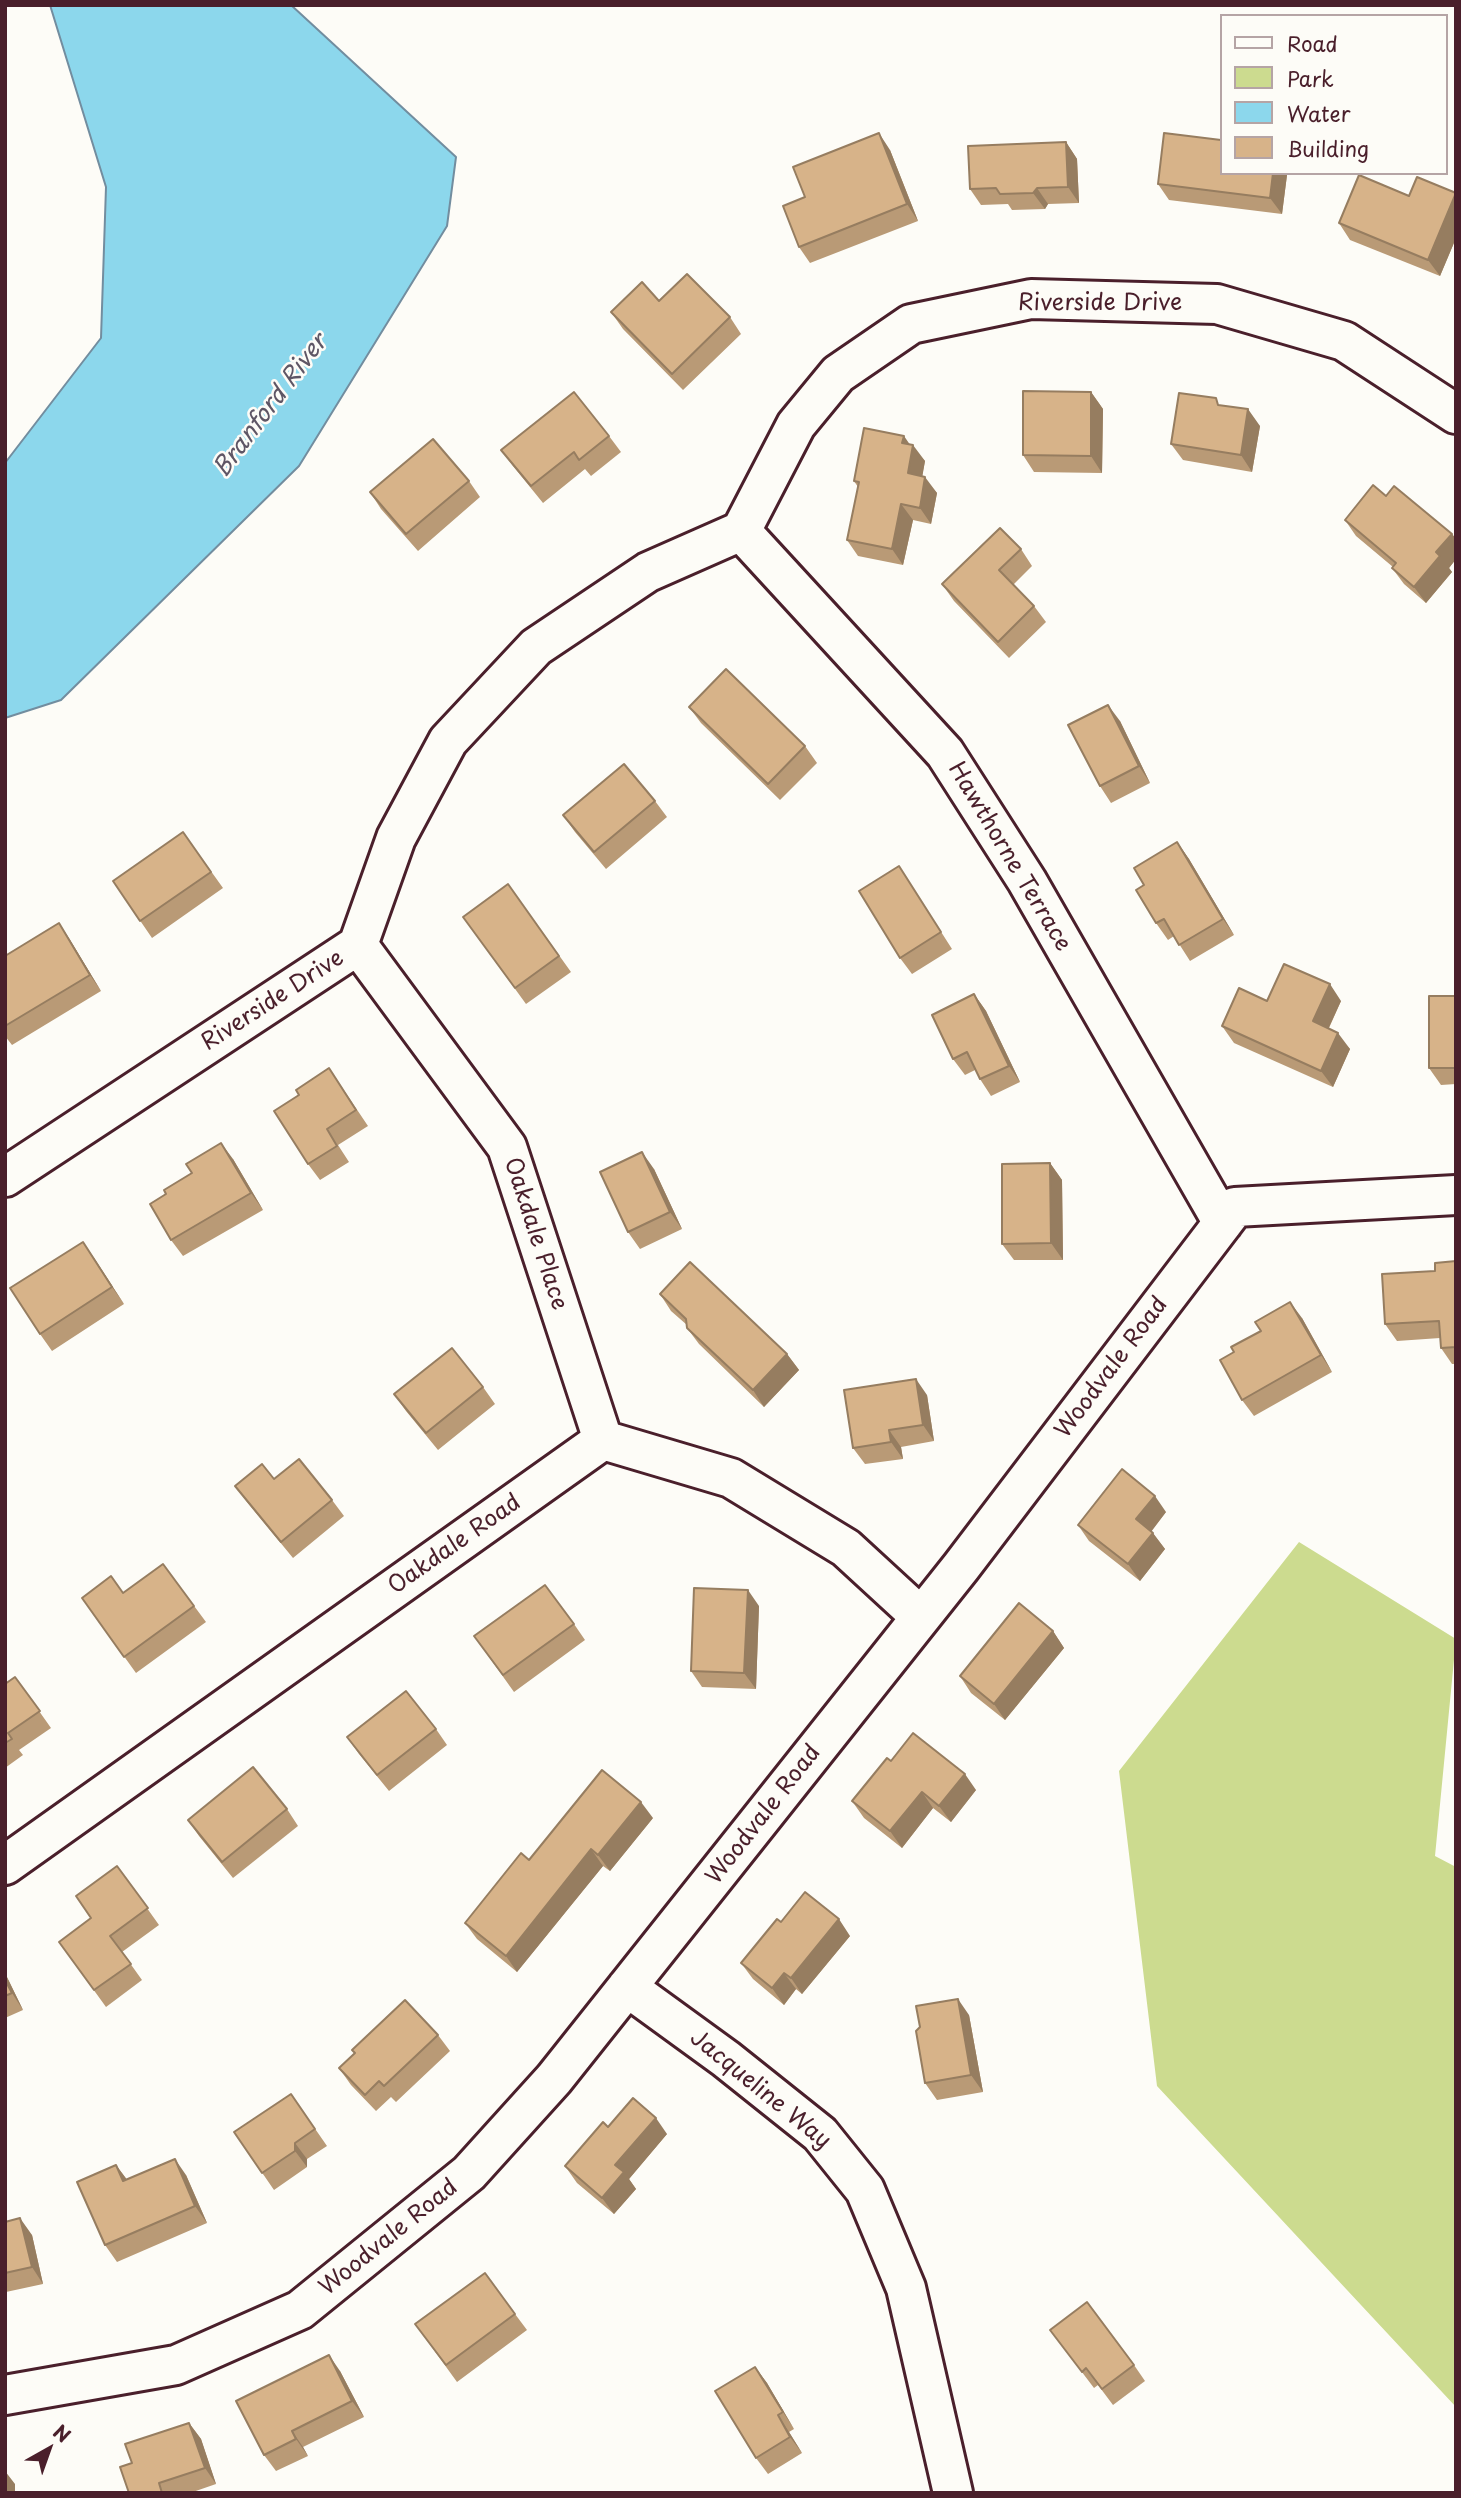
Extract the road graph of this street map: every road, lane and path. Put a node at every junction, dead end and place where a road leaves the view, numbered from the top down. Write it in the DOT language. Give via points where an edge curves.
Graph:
graph roads {
  1 [pos="1456,414"];
  2 [pos="741,531"];
  3 [pos="358,945"];
  4 [pos="5,1177"];
  5 [pos="1456,1195"];
  6 [pos="1223,1223"];
  7 [pos="603,1440"];
  8 [pos="921,1617"];
  9 [pos="5,1865"];
  10 [pos="627,1987"];
  11 [pos="5,2395"];
  12 [pos="953,2493"];
  1 -- 2 [label="street, Riverside Drive" via="1345,341 1217,304 1031,299 911,324 838,374 796,425"];
  2 -- 3 [label="street, Riverside Drive" via="648,572 536,647 449,741 396,838"];
  2 -- 6 [label="street, Hawthorne Terrace" via="945,753 1027,881"];
  3 -- 4 [label="street, Riverside Drive"];
  3 -- 7 [label="street, Oakdale Place" via="507,1147"];
  5 -- 6 [label="street, Woodvale Road" via="1235,1207"];
  6 -- 8 [label="street, Woodvale Road"];
  7 -- 8 [label="street" via="731,1478 846,1548"];
  7 -- 9 [label="street, Oakdale Road"];
  8 -- 10 [label="street, Woodvale Road"];
  10 -- 11 [label="street, Woodvale Road" via="554,2079 469,2173 300,2310 176,2365"];
  10 -- 12 [label="street, Jacqueline Way" via="820,2134 865,2190 906,2288"];
}
